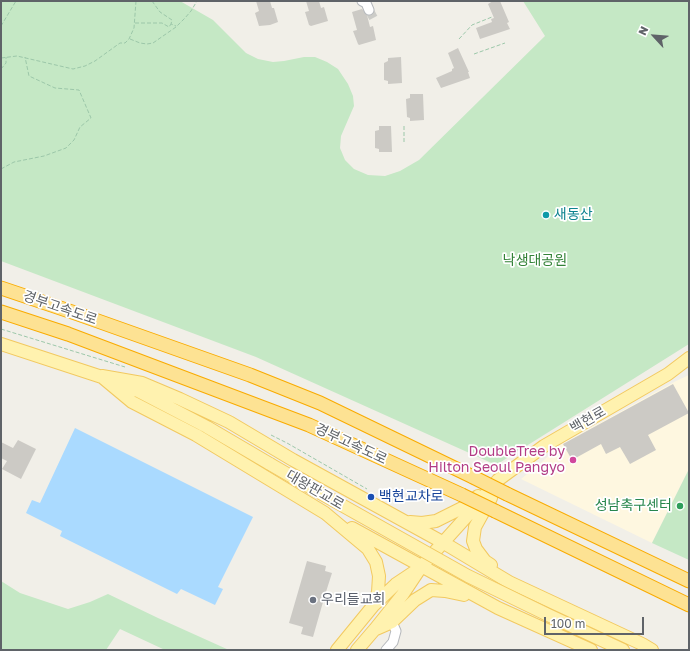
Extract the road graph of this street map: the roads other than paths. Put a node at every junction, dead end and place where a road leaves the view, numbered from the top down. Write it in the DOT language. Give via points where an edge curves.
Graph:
graph roads {
  1 [pos="362,1"];
  2 [pos="369,10"];
  3 [pos="1,288"];
  4 [pos="1,312"];
  5 [pos="1,344"];
  6 [pos="689,358"];
  7 [pos="102,376"];
  8 [pos="498,480"];
  9 [pos="325,513"];
  10 [pos="405,522"];
  11 [pos="444,543"];
  12 [pos="421,567"];
  13 [pos="689,580"];
  14 [pos="510,582"];
  15 [pos="689,605"];
  16 [pos="373,606"];
  17 [pos="498,608"];
  18 [pos="392,622"];
  19 [pos="375,629"];
  20 [pos="337,650"];
  21 [pos="356,650"];
  22 [pos="386,650"];
  23 [pos="591,650"];
  24 [pos="622,650"];
  25 [pos="652,650"];
  1 -- 2 [label="lane"];
  3 -- 13 [label="highway, 경부고속도로, bridge" via="306,397"];
  4 -- 15 [label="highway, 경부고속도로, bridge" via="68,334 309,424"];
  5 -- 7 [label="main road, 대왕판교로"];
  6 -- 8 [label="main road, 백현로" via="668,374 544,446"];
  7 -- 9 [label="main road" via="132,402 196,435"];
  7 -- 10 [label="main road" via="142,383 230,422"];
  7 -- 24 [label="main road, 대왕판교로, bridge" via="138,391 207,427 468,576"];
  8 -- 10 [label="main road" via="466,506 436,521"];
  8 -- 11 [label="main road, 백현로"];
  8 -- 14 [label="main road" via="492,497 475,527 473,541 485,561"];
  9 -- 12 [label="main road, 대왕판교로"];
  9 -- 16 [label="main road" via="368,549 376,562 379,576 378,592"];
  10 -- 11 [label="main road"];
  11 -- 12 [label="main road, 백현로"];
  11 -- 14 [label="main road"];
  12 -- 16 [label="main road" via="396,584"];
  12 -- 17 [label="main road, 대왕판교로"];
  12 -- 19 [label="main road"];
  14 -- 25 [label="main road"];
  16 -- 20 [label="main road"];
  17 -- 18 [label="main road" via="463,594 431,590 415,600"];
  17 -- 23 [label="main road, 대왕판교로"];
  18 -- 19 [label="main road"];
  18 -- 22 [label="lane" via="396,631 393,642"];
  19 -- 21 [label="main road"];
}
